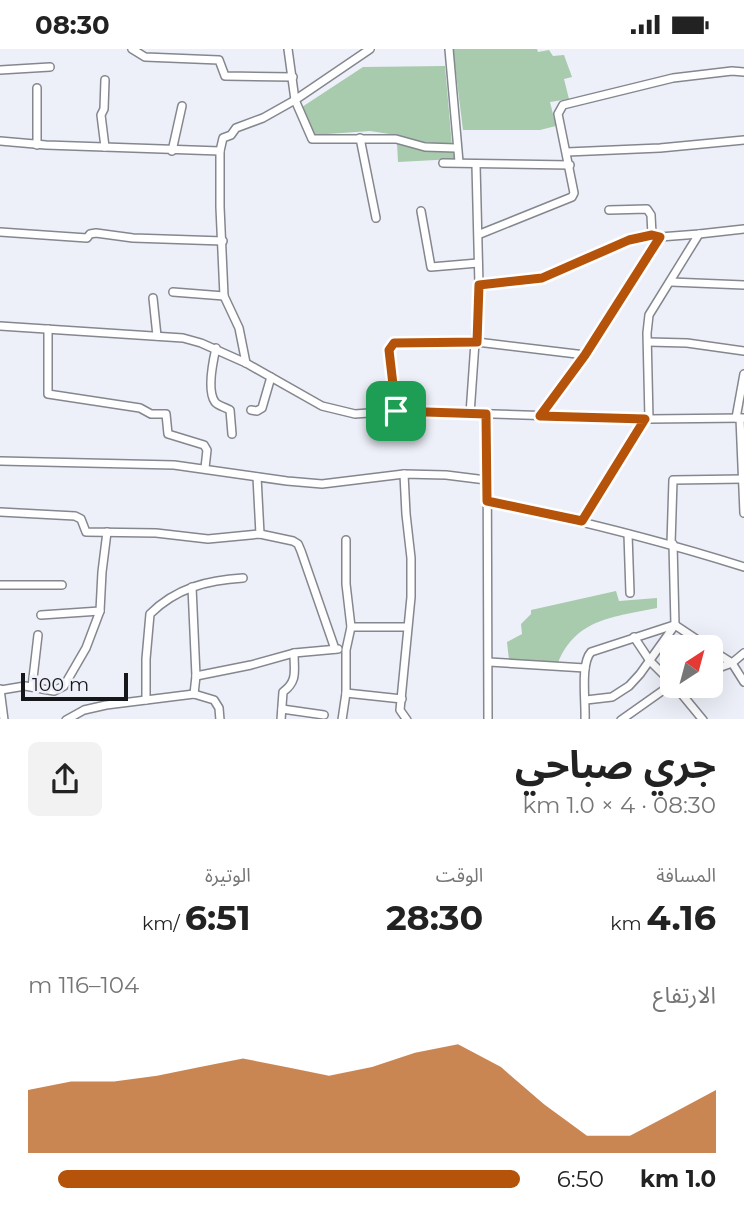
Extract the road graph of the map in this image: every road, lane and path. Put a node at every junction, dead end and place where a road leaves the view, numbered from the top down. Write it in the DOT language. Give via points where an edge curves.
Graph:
graph roads {
  1 [pos="132,49"];
  2 [pos="288,49"];
  3 [pos="370,49"];
  4 [pos="449,49"];
  5 [pos="50,67"];
  6 [pos="0,70"];
  7 [pos="744,72"];
  8 [pos="293,77"];
  9 [pos="106,80"];
  10 [pos="37,88"];
  11 [pos="295,100"];
  12 [pos="182,106"];
  13 [pos="360,138"];
  14 [pos="744,140"];
  15 [pos="0,141"];
  16 [pos="37,145"];
  17 [pos="105,147"];
  18 [pos="456,148"];
  19 [pos="172,151"];
  20 [pos="220,151"];
  21 [pos="566,152"];
  22 [pos="459,162"];
  23 [pos="443,163"];
  24 [pos="476,165"];
  25 [pos="570,165"];
  26 [pos="609,210"];
  27 [pos="421,211"];
  28 [pos="376,218"];
  29 [pos="744,229"];
  30 [pos="0,232"];
  31 [pos="480,234"];
  32 [pos="699,234"];
  33 [pos="656,236"];
  34 [pos="223,241"];
  35 [pos="478,263"];
  36 [pos="671,282"];
  37 [pos="479,285"];
  38 [pos="744,285"];
  39 [pos="173,292"];
  40 [pos="225,296"];
  41 [pos="153,298"];
  42 [pos="0,326"];
  43 [pos="48,329"];
  44 [pos="158,336"];
  45 [pos="477,342"];
  46 [pos="648,342"];
  47 [pos="216,348"];
  48 [pos="744,351"];
  49 [pos="585,355"];
  50 [pos="246,363"];
  51 [pos="744,374"];
  52 [pos="271,377"];
  53 [pos="251,410"];
  54 [pos="396,411"];
  55 [pos="470,414"];
  56 [pos="486,414"];
  57 [pos="540,416"];
  58 [pos="740,418"];
  59 [pos="647,419"];
  60 [pos="232,434"];
  61 [pos="0,461"];
  62 [pos="205,468"];
  63 [pos="404,474"];
  64 [pos="257,477"];
  65 [pos="486,479"];
  66 [pos="743,479"];
  67 [pos="487,501"];
  68 [pos="0,512"];
  69 [pos="744,513"];
  70 [pos="582,521"];
  71 [pos="107,532"];
  72 [pos="260,534"];
  73 [pos="628,534"];
  74 [pos="346,540"];
  75 [pos="672,544"];
  76 [pos="744,567"];
  77 [pos="243,578"];
  78 [pos="0,585"];
  79 [pos="62,585"];
  80 [pos="192,587"];
  81 [pos="630,593"];
  82 [pos="100,611"];
  83 [pos="41,615"];
  84 [pos="675,625"];
  85 [pos="351,627"];
  86 [pos="407,627"];
  87 [pos="38,635"];
  88 [pos="690,635"];
  89 [pos="634,637"];
  90 [pos="335,649"];
  91 [pos="346,650"];
  92 [pos="294,653"];
  93 [pos="744,653"];
  94 [pos="723,657"];
  95 [pos="649,661"];
  96 [pos="489,662"];
  97 [pos="732,663"];
  98 [pos="723,666"];
  99 [pos="585,668"];
  100 [pos="660,672"];
  101 [pos="196,676"];
  102 [pos="744,682"];
  103 [pos="32,687"];
  104 [pos="0,689"];
  105 [pos="346,693"];
  106 [pos="660,693"];
  107 [pos="194,694"];
  108 [pos="685,698"];
  109 [pos="402,699"];
  110 [pos="146,700"];
  111 [pos="586,700"];
  112 [pos="282,709"];
  113 [pos="324,715"];
  114 [pos="4,719"];
  115 [pos="66,719"];
  116 [pos="220,719"];
  117 [pos="281,719"];
  118 [pos="342,719"];
  119 [pos="407,719"];
  120 [pos="488,719"];
  121 [pos="585,719"];
  122 [pos="621,719"];
  123 [pos="703,719"];
  1 -- 8 [label="street" via="145,57 219,60 225,76"];
  2 -- 8 [label="street"];
  3 -- 11 [label="street"];
  4 -- 18 [label="street"];
  5 -- 6 [label="street"];
  7 -- 21 [label="street" via="673,78 563,105 558,114"];
  8 -- 11 [label="street"];
  9 -- 17 [label="street" via="101,115"];
  10 -- 16 [label="street"];
  11 -- 13 [label="street" via="312,139"];
  11 -- 20 [label="street" via="236,128 224,137"];
  12 -- 19 [label="street"];
  13 -- 18 [label="street"];
  13 -- 28 [label="street"];
  14 -- 21 [label="street"];
  15 -- 16 [label="street"];
  16 -- 17 [label="street"];
  17 -- 19 [label="street"];
  18 -- 22 [label="street"];
  19 -- 20 [label="street"];
  20 -- 34 [label="street"];
  21 -- 25 [label="street"];
  22 -- 23 [label="street"];
  22 -- 24 [label="street"];
  24 -- 25 [label="street"];
  24 -- 31 [label="street"];
  25 -- 31 [label="street" via="572,197"];
  26 -- 33 [label="street" via="647,209"];
  27 -- 35 [label="street" via="431,267"];
  29 -- 32 [label="street"];
  30 -- 34 [label="street"];
  31 -- 35 [label="street"];
  32 -- 33 [label="street"];
  32 -- 36 [label="street"];
  33 -- 37 [label="street" via="629,240 542,278"];
  33 -- 49 [label="street"];
  34 -- 40 [label="street"];
  35 -- 37 [label="street"];
  36 -- 38 [label="street"];
  36 -- 46 [label="street" via="649,315"];
  37 -- 45 [label="street"];
  39 -- 40 [label="street"];
  40 -- 50 [label="street" via="239,328"];
  41 -- 44 [label="street"];
  42 -- 43 [label="street"];
  43 -- 44 [label="street"];
  43 -- 62 [label="street" via="48,394 166,414 168,434 207,450"];
  44 -- 47 [label="street"];
  45 -- 49 [label="street"];
  45 -- 54 [label="street" via="394,343 389,350"];
  45 -- 55 [label="street"];
  46 -- 48 [label="street"];
  46 -- 59 [label="street"];
  47 -- 50 [label="street"];
  47 -- 60 [label="street" via="213,398 230,410"];
  49 -- 57 [label="street"];
  50 -- 52 [label="street"];
  51 -- 58 [label="street"];
  52 -- 53 [label="street" via="262,408"];
  52 -- 54 [label="street" via="341,412"];
  54 -- 55 [label="street"];
  55 -- 56 [label="street"];
  56 -- 57 [label="street"];
  56 -- 65 [label="street"];
  57 -- 59 [label="street"];
  58 -- 59 [label="street"];
  58 -- 66 [label="street"];
  59 -- 70 [label="street"];
  61 -- 62 [label="street" via="133,462"];
  62 -- 64 [label="street"];
  63 -- 64 [label="street" via="322,484"];
  63 -- 65 [label="street"];
  63 -- 86 [label="street" via="411,558"];
  64 -- 72 [label="street"];
  65 -- 67 [label="street"];
  66 -- 69 [label="street"];
  66 -- 75 [label="street" via="673,480"];
  67 -- 70 [label="street"];
  67 -- 96 [label="street"];
  68 -- 71 [label="street" via="75,516 81,519 84,531"];
  70 -- 73 [label="street"];
  71 -- 72 [label="street" via="208,539"];
  71 -- 82 [label="street"];
  72 -- 90 [label="street" via="298,544"];
  73 -- 75 [label="street"];
  73 -- 81 [label="street"];
  74 -- 85 [label="street"];
  75 -- 76 [label="street"];
  75 -- 84 [label="street"];
  77 -- 80 [label="street" via="217,579"];
  78 -- 79 [label="street"];
  80 -- 101 [label="street"];
  80 -- 110 [label="street" via="159,606 149,618"];
  82 -- 83 [label="street"];
  82 -- 103 [label="street" via="64,687 54,691"];
  84 -- 88 [label="street"];
  84 -- 89 [label="street"];
  84 -- 95 [label="street"];
  85 -- 86 [label="street"];
  85 -- 91 [label="street"];
  86 -- 109 [label="street"];
  87 -- 103 [label="street"];
  89 -- 95 [label="street"];
  89 -- 99 [label="street" via="591,652"];
  90 -- 91 [label="street"];
  90 -- 92 [label="street"];
  91 -- 105 [label="street"];
  92 -- 101 [label="street"];
  92 -- 112 [label="street" via="294,680 283,692"];
  93 -- 97 [label="street"];
  94 -- 97 [label="street"];
  95 -- 100 [label="street"];
  95 -- 111 [label="street" via="618,694"];
  96 -- 99 [label="street"];
  96 -- 120 [label="street"];
  97 -- 98 [label="street"];
  97 -- 102 [label="street"];
  99 -- 111 [label="street"];
  101 -- 107 [label="street"];
  103 -- 104 [label="street"];
  104 -- 114 [label="street"];
  105 -- 109 [label="street"];
  105 -- 118 [label="street"];
  106 -- 122 [label="street"];
  107 -- 110 [label="street"];
  107 -- 116 [label="street" via="214,699"];
  108 -- 123 [label="street"];
  109 -- 119 [label="street" via="400,712"];
  110 -- 115 [label="street" via="84,710"];
  111 -- 121 [label="street"];
  112 -- 113 [label="street"];
  112 -- 117 [label="street"];
}
